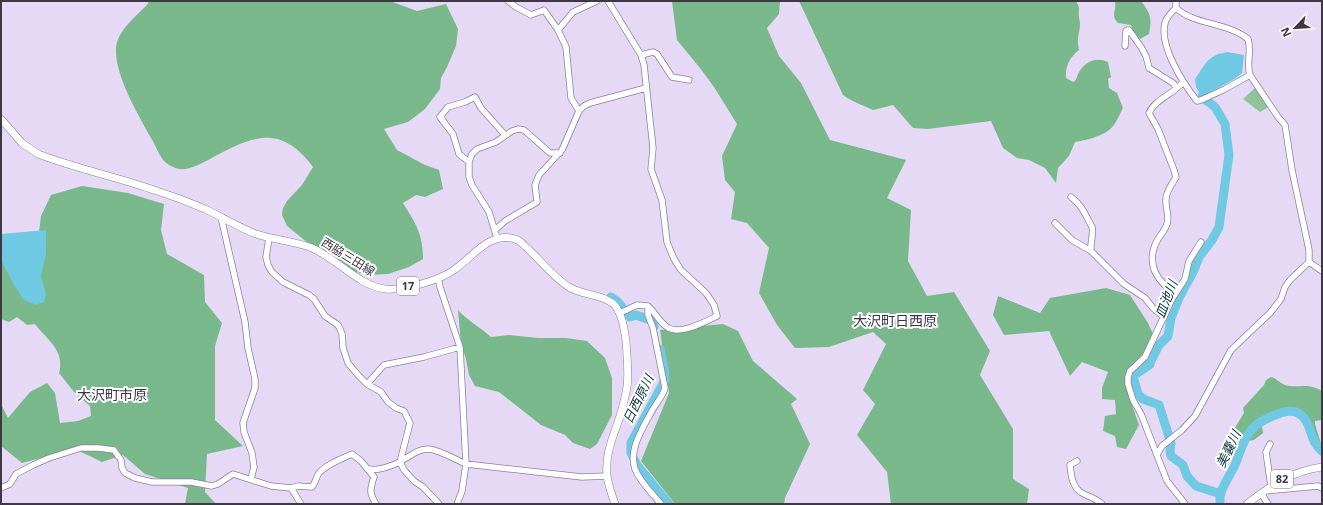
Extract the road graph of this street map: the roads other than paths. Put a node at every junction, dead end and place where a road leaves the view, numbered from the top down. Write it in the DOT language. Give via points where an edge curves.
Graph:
graph roads {
  1 [pos="508,1"];
  2 [pos="597,1"];
  3 [pos="608,1"];
  4 [pos="1176,1"];
  5 [pos="1176,8"];
  6 [pos="558,30"];
  7 [pos="1125,46"];
  8 [pos="641,55"];
  9 [pos="1250,74"];
  10 [pos="689,80"];
  11 [pos="1183,82"];
  12 [pos="646,88"];
  13 [pos="1177,88"];
  14 [pos="579,111"];
  15 [pos="1,119"];
  16 [pos="505,135"];
  17 [pos="560,152"];
  18 [pos="469,162"];
  19 [pos="1071,197"];
  20 [pos="221,217"];
  21 [pos="1055,223"];
  22 [pos="495,230"];
  23 [pos="269,238"];
  24 [pos="497,238"];
  25 [pos="1201,242"];
  26 [pos="1091,250"];
  27 [pos="1309,262"];
  28 [pos="1322,271"];
  29 [pos="438,278"];
  30 [pos="1176,293"];
  31 [pos="648,306"];
  32 [pos="620,313"];
  33 [pos="1164,317"];
  34 [pos="460,346"];
  35 [pos="367,384"];
  36 [pos="1270,444"];
  37 [pos="1157,455"];
  38 [pos="400,462"];
  39 [pos="1077,462"];
  40 [pos="466,464"];
  41 [pos="1322,467"];
  42 [pos="369,469"];
  43 [pos="607,476"];
  44 [pos="251,479"];
  45 [pos="1271,486"];
  46 [pos="1,488"];
  47 [pos="291,488"];
  48 [pos="1322,488"];
  49 [pos="1262,492"];
  50 [pos="301,504"];
  51 [pos="376,504"];
  52 [pos="439,504"];
  53 [pos="457,504"];
  54 [pos="615,504"];
  55 [pos="661,504"];
  56 [pos="1102,504"];
  57 [pos="1184,504"];
  58 [pos="1247,504"];
  59 [pos="1268,504"];
  1 -- 6 [label="street" via="531,15 544,10"];
  2 -- 6 [label="street" via="573,12"];
  3 -- 8 [label="street"];
  4 -- 5 [label="street"];
  5 -- 9 [label="street" via="1184,14 1235,30 1248,39"];
  5 -- 11 [label="street" via="1168,16 1164,27 1168,53"];
  6 -- 14 [label="street" via="566,47 571,98"];
  7 -- 13 [label="street" via="1126,31 1129,30 1142,47 1149,68"];
  8 -- 10 [label="street" via="653,52 657,54 672,77"];
  8 -- 12 [label="street"];
  9 -- 11 [label="street" via="1223,90 1197,101"];
  9 -- 27 [label="street" via="1285,125 1309,250"];
  11 -- 13 [label="street"];
  12 -- 14 [label="street" via="590,103"];
  12 -- 31 [label="street" via="653,148 651,170 662,200 667,242 681,270 706,293 714,305 716,316 697,325 672,330"];
  13 -- 30 [label="street" via="1158,102 1150,113 1176,177 1168,190 1167,224 1155,244 1153,262 1157,278"];
  14 -- 17 [label="street"];
  15 -- 20 [label="main road, 西脇三田線 / 17" via="22,143 38,154 154,190"];
  16 -- 17 [label="street" via="518,129 524,130 550,153"];
  16 -- 18 [label="street" via="496,142 477,149"];
  16 -- 18 [label="street" via="481,108 475,97 448,107 440,117 454,134 459,154"];
  17 -- 22 [label="street" via="539,175 535,185 537,202"];
  18 -- 22 [label="street" via="472,185 489,212"];
  19 -- 26 [label="street" via="1082,207 1092,227"];
  20 -- 23 [label="main road, 西脇三田線 / 17"];
  20 -- 44 [label="street" via="255,379 255,388 243,423 254,467"];
  21 -- 26 [label="street" via="1072,240"];
  22 -- 24 [label="street"];
  23 -- 29 [label="main road, 西脇三田線 / 17" via="312,248 379,288 393,289"];
  23 -- 35 [label="street" via="266,257 270,269 283,282 314,299 326,316 338,324 348,363"];
  24 -- 29 [label="main road, 西脇三田線 / 17" via="488,242 455,270"];
  24 -- 32 [label="main road" via="503,236 518,240 570,288 605,298"];
  25 -- 30 [label="street" via="1189,261 1185,279"];
  26 -- 33 [label="street" via="1124,284 1145,298"];
  27 -- 28 [label="street"];
  27 -- 37 [label="street" via="1290,280 1281,299 1270,313 1231,350 1195,416 1162,446"];
  29 -- 34 [label="street"];
  30 -- 33 [label="street"];
  31 -- 32 [label="street" via="637,305"];
  31 -- 55 [label="street" via="665,388 636,445 633,458 640,477"];
  32 -- 43 [label="main road" via="628,375 607,457"];
  33 -- 37 [label="street" via="1145,357 1130,371 1128,377 1133,400"];
  34 -- 35 [label="street" via="384,365"];
  34 -- 40 [label="street"];
  35 -- 38 [label="street" via="381,392 388,402 408,416 410,423"];
  36 -- 45 [label="street" via="1266,452"];
  37 -- 57 [label="street" via="1167,481"];
  38 -- 40 [label="street" via="421,449 431,449"];
  38 -- 42 [label="street" via="376,470"];
  38 -- 52 [label="street" via="414,481"];
  39 -- 56 [label="street" via="1070,465 1072,481 1082,492"];
  40 -- 43 [label="street" via="582,477"];
  40 -- 53 [label="street" via="462,491"];
  41 -- 45 [label="main road, 82" via="1295,473"];
  42 -- 47 [label="street" via="352,454 323,469 312,487"];
  42 -- 51 [label="street" via="374,477 370,490"];
  43 -- 54 [label="main road"];
  44 -- 46 [label="street" via="233,474 212,486 191,482 152,482 125,473 121,460 114,450 82,448 33,465 16,474 10,484"];
  44 -- 47 [label="street" via="271,486"];
  45 -- 49 [label="main road, 82"];
  47 -- 50 [label="street"];
  48 -- 49 [label="street" via="1318,486"];
  49 -- 58 [label="main road, 82"];
  49 -- 59 [label="street"];
}
